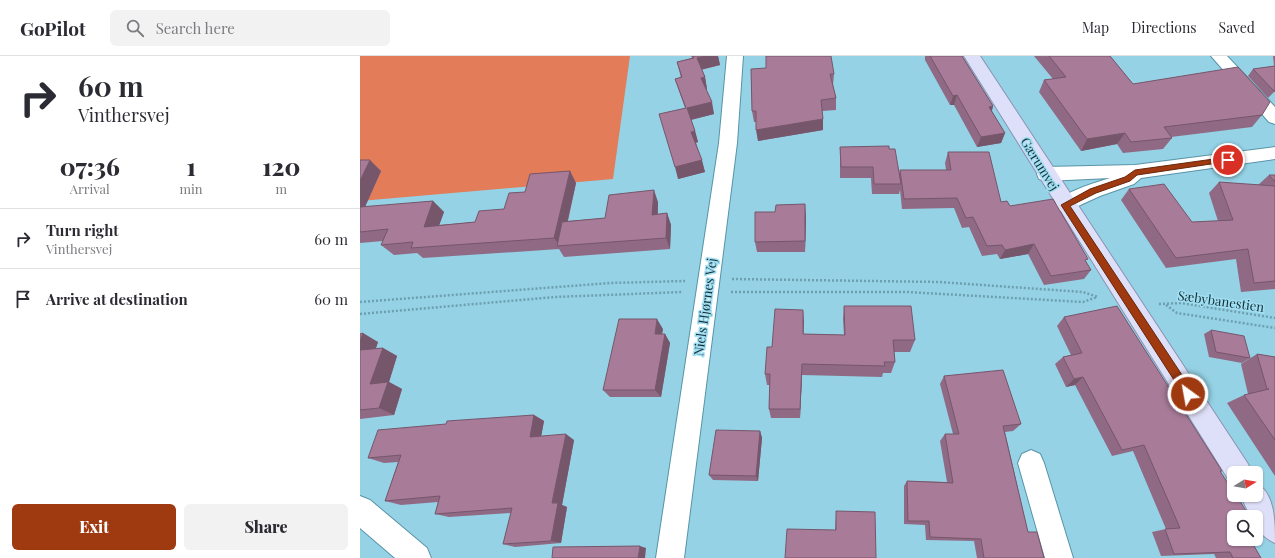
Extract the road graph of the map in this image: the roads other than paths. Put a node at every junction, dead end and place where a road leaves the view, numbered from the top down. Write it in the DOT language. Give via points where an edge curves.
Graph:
graph roads {
  1 [pos="735,56"];
  2 [pos="972,56"];
  3 [pos="1219,56"];
  4 [pos="1275,118"];
  5 [pos="1275,153"];
  6 [pos="1135,172"];
  7 [pos="1046,174"];
  8 [pos="1065,205"];
  9 [pos="1031,463"];
  10 [pos="1235,466"];
  11 [pos="1258,502"];
  12 [pos="360,510"];
  13 [pos="1275,529"];
  14 [pos="417,558"];
  15 [pos="670,558"];
  16 [pos="1058,558"];
  1 -- 15 [label="street, Niels Hjørnes Vej" via="728,143"];
  2 -- 7 [label="main road, Gærumvej"];
  3 -- 4 [label="street"];
  5 -- 6 [label="street"];
  6 -- 7 [label="street" via="1118,170"];
  6 -- 8 [label="street" via="1127,179 1093,191"];
  7 -- 8 [label="main road, Gærumvej"];
  8 -- 10 [label="main road, Gærumvej"];
  9 -- 16 [label="street"];
  11 -- 13 [label="main road"];
  12 -- 14 [label="street"];
}
